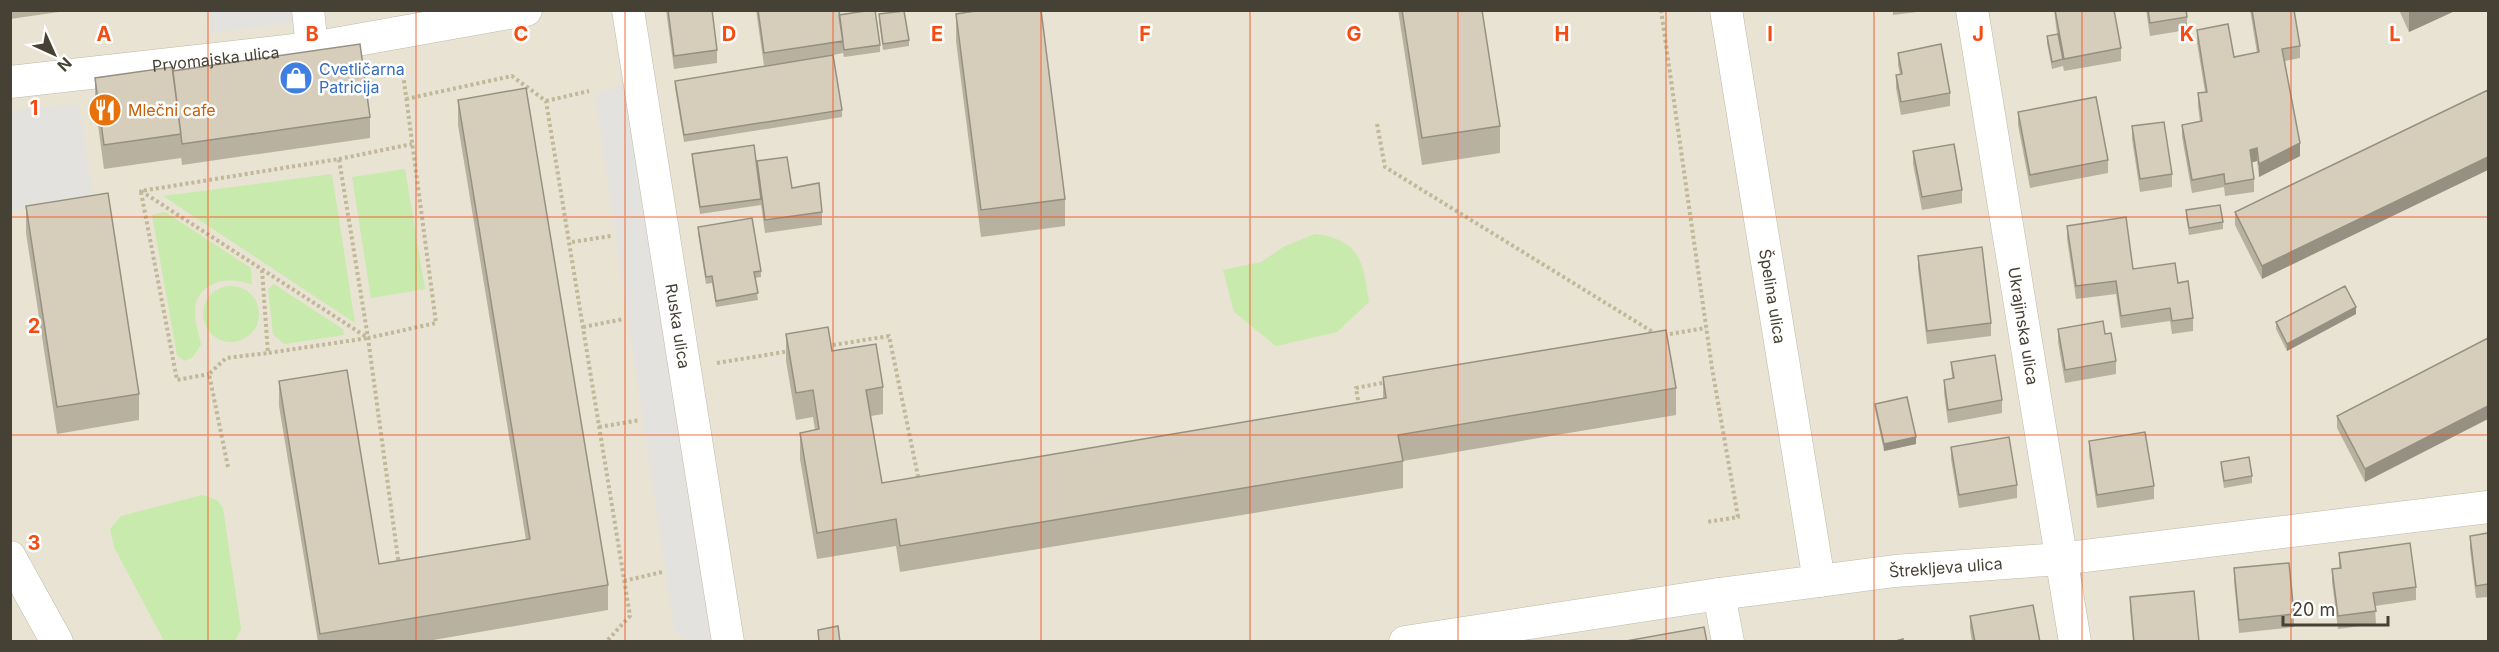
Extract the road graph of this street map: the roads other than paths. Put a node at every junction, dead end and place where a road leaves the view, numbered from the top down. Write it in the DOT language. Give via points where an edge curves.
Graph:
graph roads {
  1 [pos="308,10"];
  2 [pos="526,10"];
  3 [pos="628,10"];
  4 [pos="1726,10"];
  5 [pos="1972,10"];
  6 [pos="312,48"];
  7 [pos="10,82"];
  8 [pos="2488,507"];
  9 [pos="10,558"];
  10 [pos="2060,559"];
  11 [pos="1819,581"];
  12 [pos="1719,594"];
  13 [pos="57,642"];
  14 [pos="728,642"];
  15 [pos="1405,642"];
  16 [pos="1728,642"];
  17 [pos="2075,642"];
  1 -- 6 [label="street"];
  2 -- 6 [label="street, Prvomajska ulica"];
  3 -- 14 [label="street, Ruska ulica"];
  4 -- 11 [label="street, Špelina ulica"];
  5 -- 10 [label="street, Ukrajinska ulica"];
  6 -- 7 [label="street, Prvomajska ulica"];
  8 -- 10 [label="street, Štrekljeva ulica"];
  9 -- 13 [label="street"];
  10 -- 11 [label="street, Štrekljeva ulica" via="1895,571"];
  10 -- 17 [label="street, Ukrajinska ulica"];
  11 -- 12 [label="street, Štrekljeva ulica"];
  12 -- 15 [label="street, Štrekljeva ulica"];
  12 -- 16 [label="street"];
}
